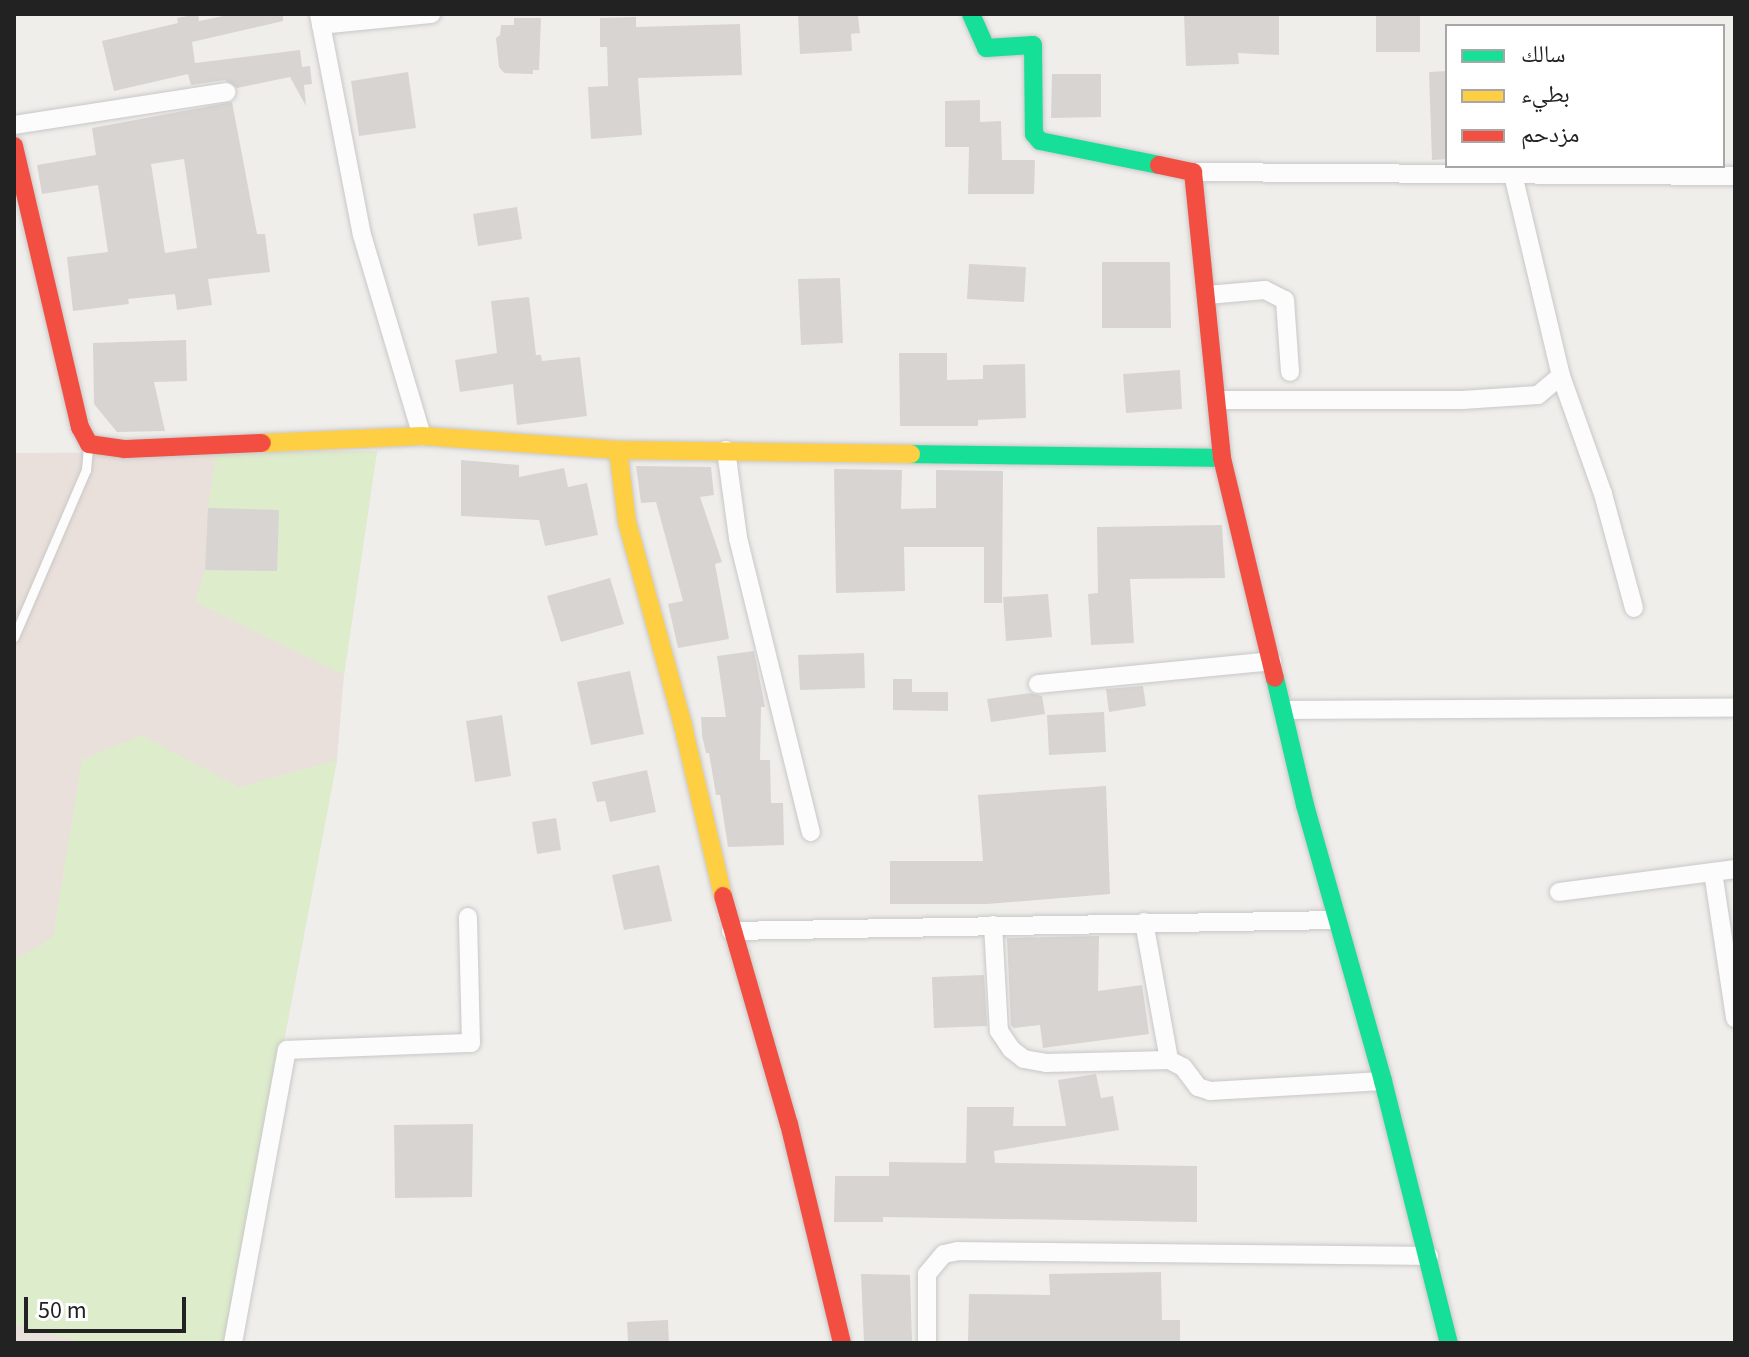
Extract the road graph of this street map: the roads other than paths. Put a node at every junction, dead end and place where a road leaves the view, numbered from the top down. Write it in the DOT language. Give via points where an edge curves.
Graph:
graph roads {
  1 [pos="431,14"];
  2 [pos="971,14"];
  3 [pos="320,20"];
  4 [pos="226,92"];
  5 [pos="14,125"];
  6 [pos="14,146"];
  7 [pos="1193,172"];
  8 [pos="1513,175"];
  9 [pos="1735,176"];
  10 [pos="1207,295"];
  11 [pos="1290,372"];
  12 [pos="1561,376"];
  13 [pos="1217,400"];
  14 [pos="422,436"];
  15 [pos="89,444"];
  16 [pos="618,450"];
  17 [pos="726,450"];
  18 [pos="1222,458"];
  19 [pos="1634,608"];
  20 [pos="14,637"];
  21 [pos="1272,661"];
  22 [pos="1038,684"];
  23 [pos="1735,708"];
  24 [pos="1283,710"];
  25 [pos="811,832"];
  26 [pos="1735,869"];
  27 [pos="1713,872"];
  28 [pos="1559,892"];
  29 [pos="468,917"];
  30 [pos="1337,920"];
  31 [pos="1144,922"];
  32 [pos="993,925"];
  33 [pos="731,931"];
  34 [pos="1735,1018"];
  35 [pos="1169,1060"];
  36 [pos="1383,1081"];
  37 [pos="1429,1256"];
  38 [pos="233,1343"];
  39 [pos="842,1343"];
  40 [pos="927,1343"];
  41 [pos="1449,1343"];
  1 -- 3 [label="street"];
  2 -- 7 [label="street" via="986,48 1033,45 1034,134 1040,141"];
  3 -- 14 [label="street" via="362,235"];
  4 -- 5 [label="street"];
  6 -- 15 [label="street" via="80,427"];
  7 -- 8 [label="street"];
  7 -- 10 [label="street"];
  8 -- 9 [label="street"];
  8 -- 12 [label="street"];
  10 -- 11 [label="street" via="1265,290 1285,300"];
  10 -- 13 [label="street"];
  12 -- 13 [label="street" via="1538,395 1498,399"];
  12 -- 19 [label="street" via="1603,494"];
  13 -- 18 [label="street"];
  14 -- 15 [label="street" via="124,449"];
  14 -- 16 [label="street"];
  15 -- 20 [label="lane" via="86,470"];
  16 -- 17 [label="street"];
  16 -- 33 [label="street" via="627,522"];
  17 -- 18 [label="street"];
  17 -- 25 [label="street" via="738,538"];
  18 -- 21 [label="street"];
  21 -- 22 [label="street"];
  21 -- 24 [label="street"];
  23 -- 24 [label="street"];
  24 -- 30 [label="street"];
  26 -- 27 [label="street"];
  27 -- 28 [label="street"];
  27 -- 34 [label="street"];
  29 -- 38 [label="street" via="471,1043 287,1050"];
  30 -- 31 [label="street"];
  30 -- 36 [label="street"];
  31 -- 32 [label="street"];
  31 -- 35 [label="street"];
  32 -- 33 [label="street"];
  32 -- 35 [label="street" via="999,1031 1024,1059"];
  33 -- 39 [label="street" via="789,1124"];
  35 -- 36 [label="street" via="1183,1067 1198,1087 1210,1091"];
  36 -- 37 [label="street"];
  37 -- 40 [label="street" via="958,1251 944,1254 927,1274"];
  37 -- 41 [label="street"];
}
